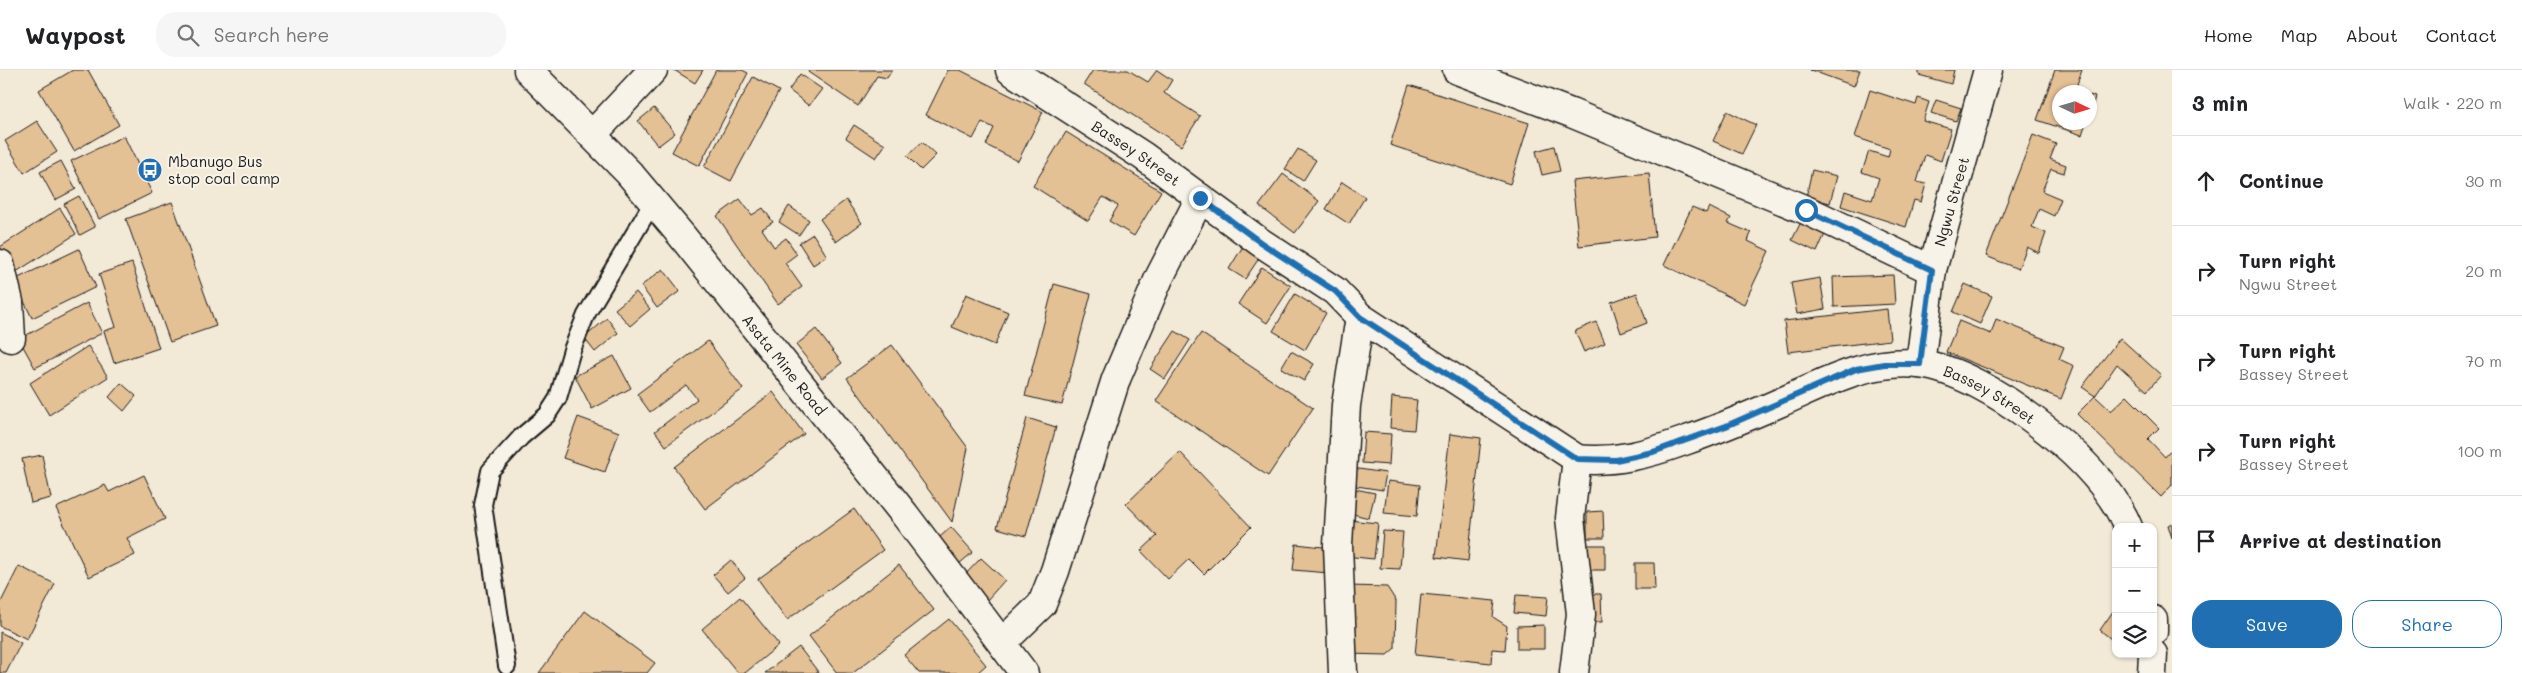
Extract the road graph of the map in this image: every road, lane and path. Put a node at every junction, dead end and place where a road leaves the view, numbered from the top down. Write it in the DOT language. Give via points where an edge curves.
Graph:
graph roads {
  1 [pos="528,70"];
  2 [pos="653,70"];
  3 [pos="1010,70"];
  4 [pos="1456,70"];
  5 [pos="1988,70"];
  6 [pos="592,135"];
  7 [pos="1200,198"];
  8 [pos="653,202"];
  9 [pos="0,264"];
  10 [pos="1932,270"];
  11 [pos="1360,317"];
  12 [pos="11,338"];
  13 [pos="1920,364"];
  14 [pos="1577,459"];
  15 [pos="2126,523"];
  16 [pos="1002,643"];
  17 [pos="2153,658"];
  18 [pos="507,666"];
  19 [pos="1024,673"];
  20 [pos="1343,673"];
  21 [pos="1574,673"];
  22 [pos="2152,673"];
  1 -- 6 [label="street, Asata Mine Road"];
  2 -- 6 [label="street"];
  3 -- 7 [label="street, Bassey Street" via="1143,156"];
  4 -- 10 [label="street" via="1571,112 1806,210"];
  5 -- 10 [label="street, Ngwu Street"];
  6 -- 8 [label="street, Asata Mine Road"];
  7 -- 11 [label="street, Bassey Street" via="1335,291"];
  7 -- 16 [label="street" via="1159,278 1116,379 1042,604"];
  8 -- 16 [label="street, Asata Mine Road" via="911,523"];
  8 -- 18 [label="lane" via="586,315 558,398 547,415 521,437 490,471 483,505"];
  9 -- 12 [label="street" via="9,302"];
  10 -- 13 [label="street, Ngwu Street"];
  11 -- 14 [label="street, Bassey Street"];
  11 -- 20 [label="street" via="1346,405 1338,544"];
  13 -- 14 [label="street, Bassey Street" via="1884,364 1856,369 1726,426 1653,452 1616,460"];
  13 -- 15 [label="street, Bassey Street" via="1955,375 2006,399 2053,434 2098,478"];
  14 -- 21 [label="street" via="1570,518 1580,614"];
  16 -- 19 [label="street, Asata Mine Road"];
  17 -- 22 [label="street"];
}
